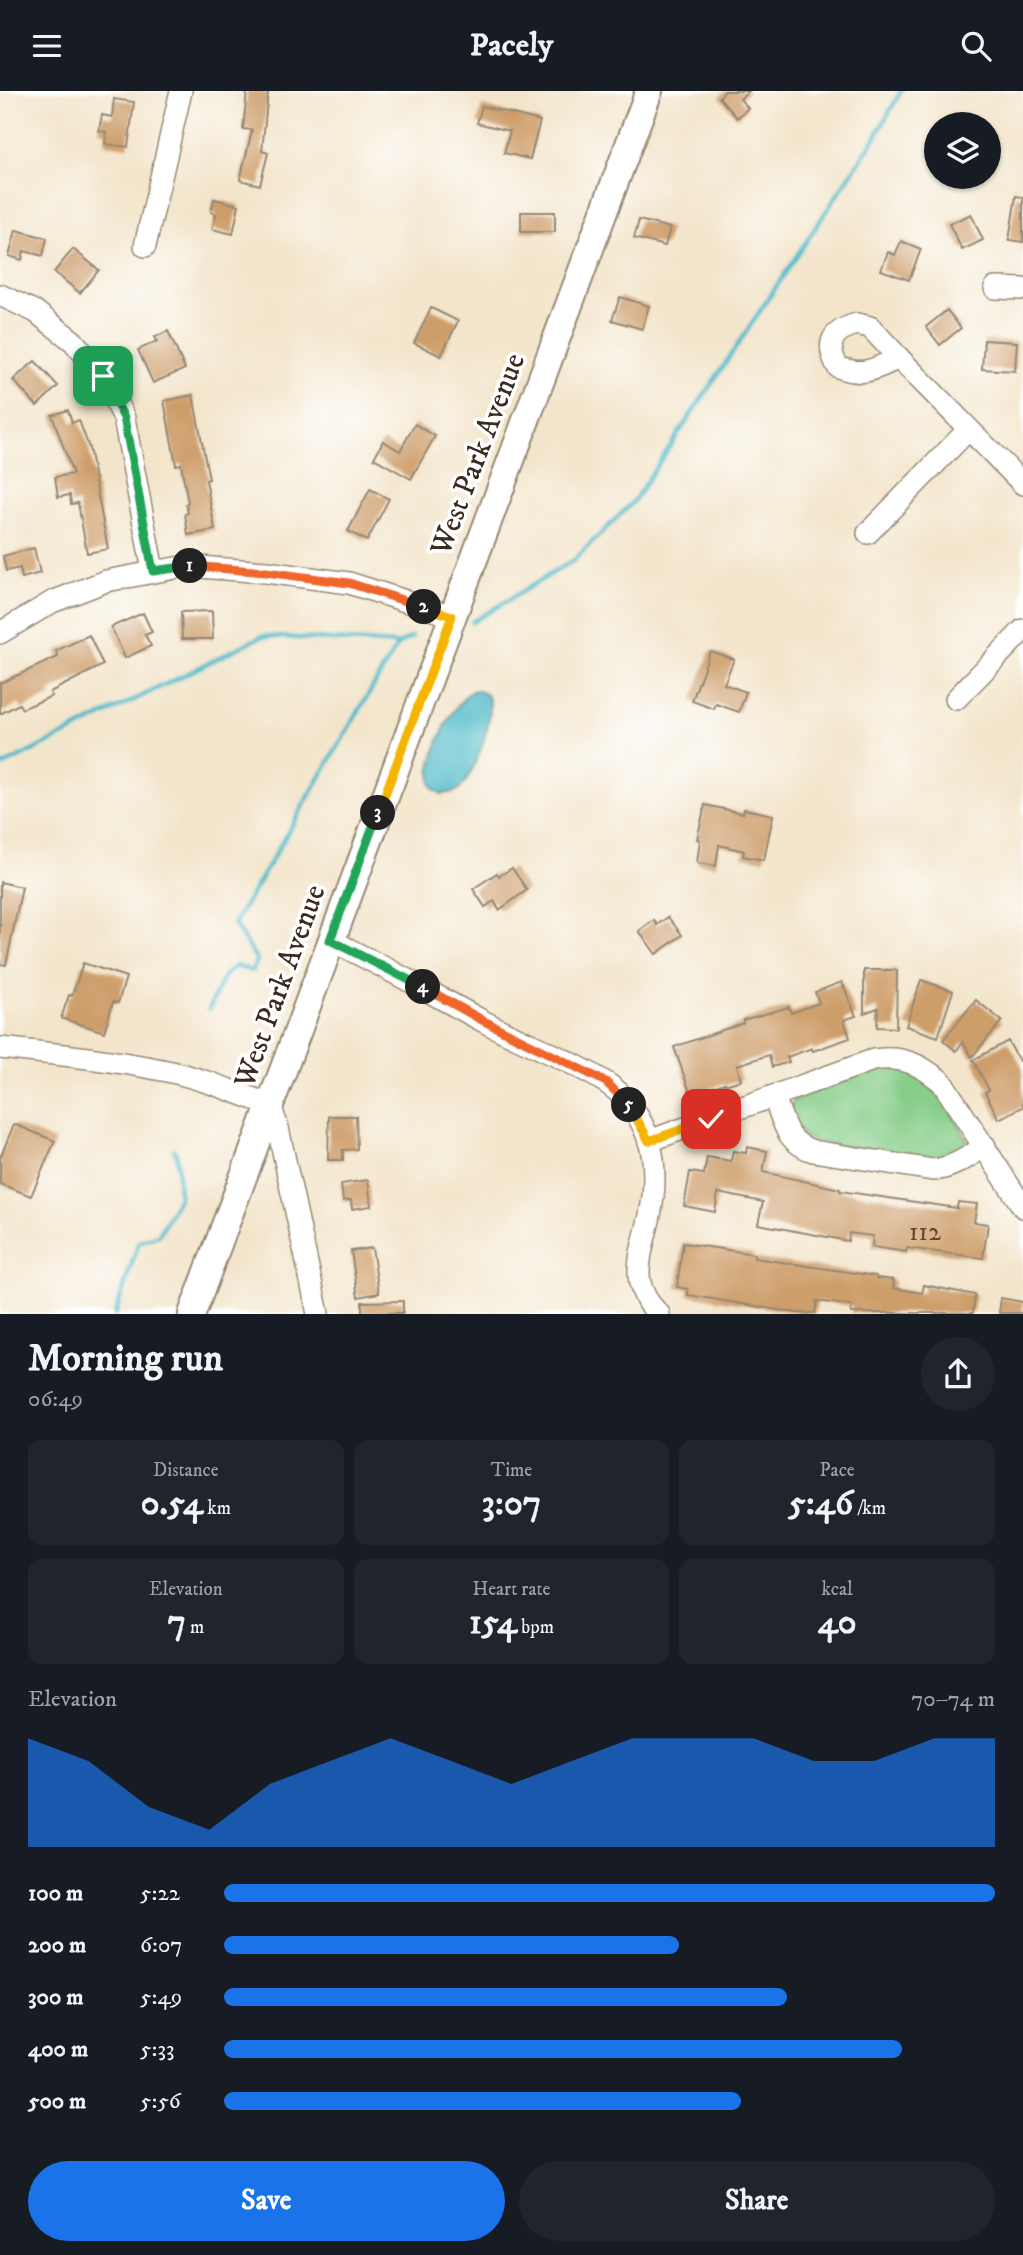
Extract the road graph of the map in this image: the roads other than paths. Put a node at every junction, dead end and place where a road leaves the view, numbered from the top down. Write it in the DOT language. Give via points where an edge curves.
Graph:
graph roads {
  1 [pos="181,91"];
  2 [pos="649,91"];
  3 [pos="145,246"];
  4 [pos="995,288"];
  5 [pos="1023,289"];
  6 [pos="0,295"];
  7 [pos="899,358"];
  8 [pos="968,430"];
  9 [pos="1023,484"];
  10 [pos="868,533"];
  11 [pos="153,571"];
  12 [pos="452,616"];
  13 [pos="1023,630"];
  14 [pos="0,632"];
  15 [pos="956,699"];
  16 [pos="330,940"];
  17 [pos="0,1048"];
  18 [pos="774,1097"];
  19 [pos="270,1105"];
  20 [pos="649,1141"];
  21 [pos="985,1146"];
  22 [pos="1023,1207"];
  23 [pos="192,1314"];
  24 [pos="318,1314"];
  25 [pos="659,1314"];
  1 -- 3 [label="street"];
  2 -- 12 [label="main road, West Park Avenue"];
  4 -- 5 [label="street"];
  6 -- 11 [label="street" via="36,312 73,341 103,376 124,418"];
  7 -- 8 [label="street"];
  8 -- 9 [label="street"];
  8 -- 10 [label="street"];
  11 -- 12 [label="street" via="186,566 349,583"];
  11 -- 14 [label="street" via="76,592"];
  12 -- 16 [label="main road, West Park Avenue"];
  13 -- 15 [label="street"];
  16 -- 19 [label="main road, West Park Avenue"];
  16 -- 20 [label="street" via="606,1082 626,1100"];
  17 -- 19 [label="street" via="164,1070"];
  18 -- 20 [label="street"];
  18 -- 21 [label="street" via="789,1137 813,1151 933,1170 961,1162"];
  18 -- 21 [label="street" via="873,1061 909,1061 942,1082"];
  19 -- 23 [label="main road, West Park Avenue"];
  19 -- 24 [label="street"];
  20 -- 25 [label="street" via="654,1182 638,1261 640,1282"];
  21 -- 22 [label="street"];
}
